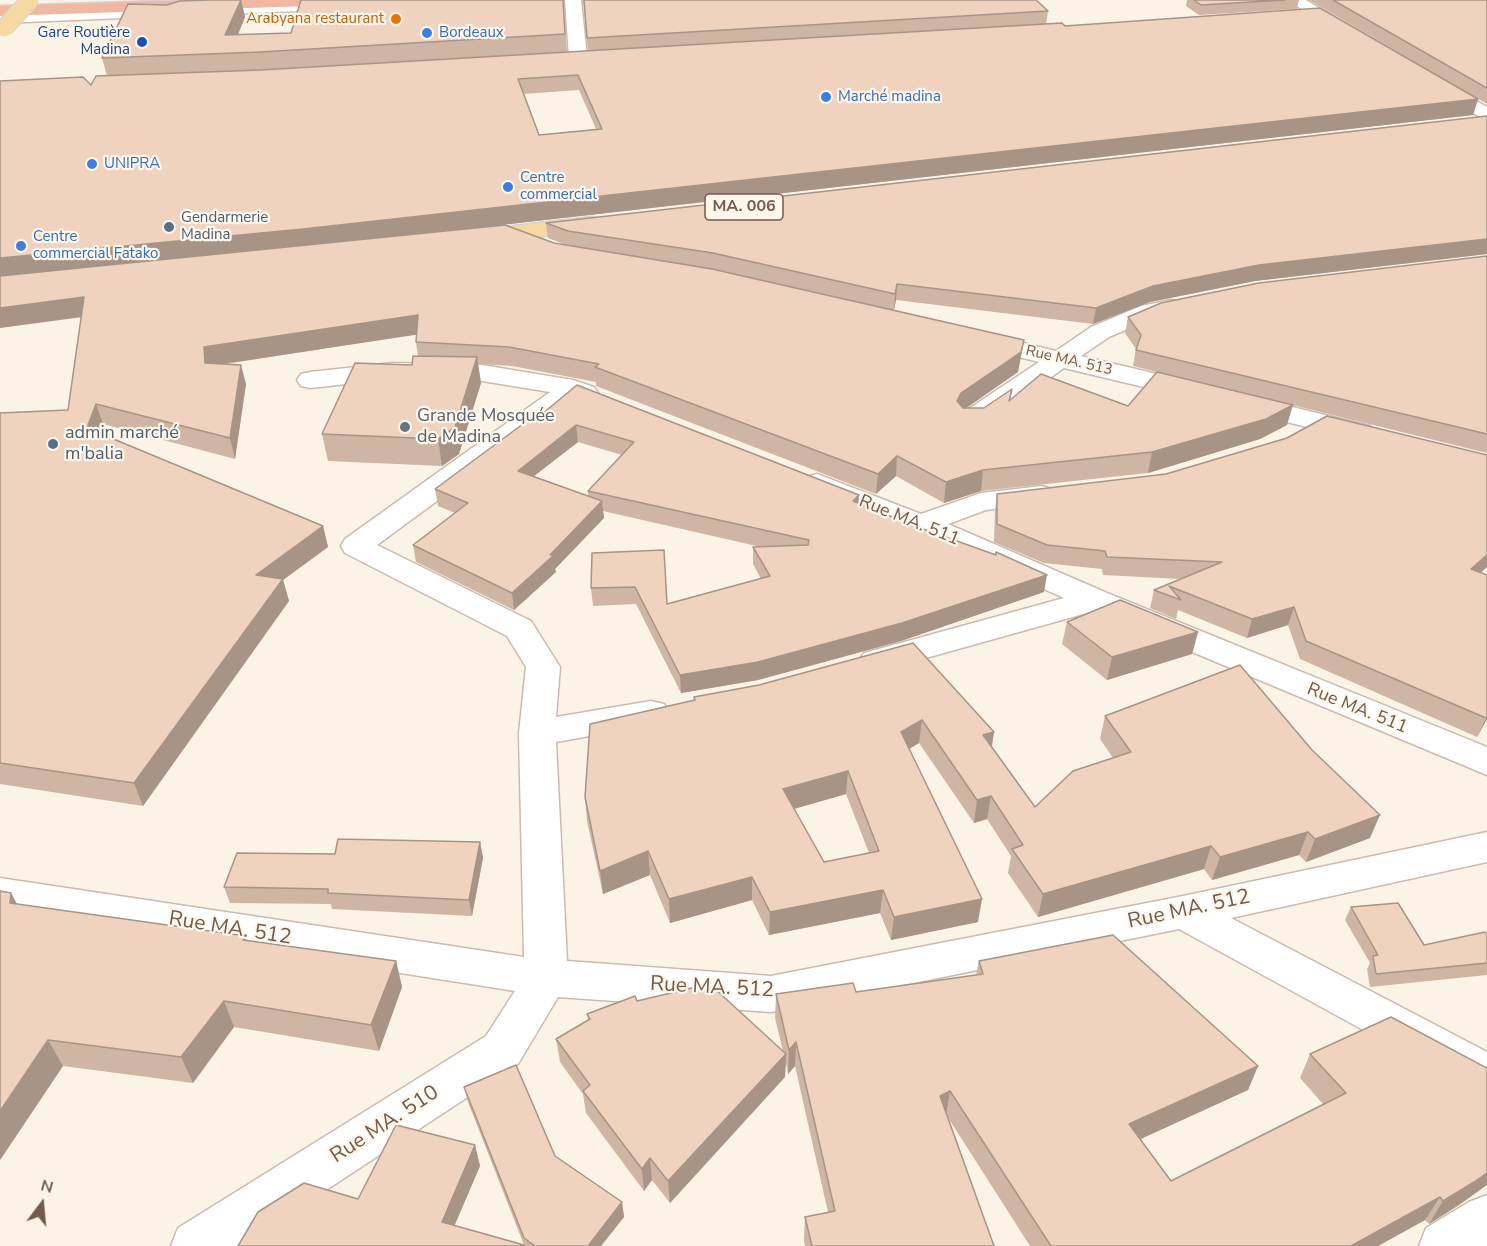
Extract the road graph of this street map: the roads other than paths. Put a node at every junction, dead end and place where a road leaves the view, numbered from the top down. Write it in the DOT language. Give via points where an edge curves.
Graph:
graph roads {
  1 [pos="30,0"];
  2 [pos="64,0"];
  3 [pos="340,0"];
  4 [pos="573,0"];
  5 [pos="1295,0"];
  6 [pos="0,2"];
  7 [pos="362,5"];
  8 [pos="0,11"];
  9 [pos="1321,15"];
  10 [pos="1286,17"];
  11 [pos="1,26"];
  12 [pos="1360,38"];
  13 [pos="555,59"];
  14 [pos="1419,74"];
  15 [pos="1487,115"];
  16 [pos="1487,122"];
  17 [pos="1463,124"];
  18 [pos="617,221"];
  19 [pos="510,233"];
  20 [pos="453,240"];
  21 [pos="553,250"];
  22 [pos="1197,302"];
  23 [pos="955,334"];
  24 [pos="1058,358"];
  25 [pos="310,380"];
  26 [pos="573,388"];
  27 [pos="606,401"];
  28 [pos="971,420"];
  29 [pos="1319,421"];
  30 [pos="1386,438"];
  31 [pos="1280,442"];
  32 [pos="791,473"];
  33 [pos="1071,492"];
  34 [pos="921,524"];
  35 [pos="1096,600"];
  36 [pos="845,670"];
  37 [pos="676,708"];
  38 [pos="537,733"];
  39 [pos="1487,762"];
  40 [pos="1487,847"];
  41 [pos="0,894"];
  42 [pos="1183,912"];
  43 [pos="546,978"];
  44 [pos="1487,1075"];
  45 [pos="1487,1219"];
  46 [pos="196,1246"];
  47 [pos="1444,1246"];
  1 -- 11 [label="main road, bridge"];
  2 -- 6 [label="highway"];
  3 -- 8 [label="highway"];
  4 -- 13 [label="street" via="584,57"];
  5 -- 9 [label="street"];
  7 -- 11 [label="street"];
  9 -- 10 [label="street"];
  9 -- 12 [label="street"];
  14 -- 15 [label="street"];
  16 -- 17 [label="main road"];
  18 -- 19 [label="main road"];
  19 -- 20 [label="main road"];
  19 -- 21 [label="street"];
  22 -- 24 [label="street" via="1150,311 1100,332"];
  23 -- 24 [label="street, Rue MA. 513"];
  24 -- 28 [label="street"];
  24 -- 29 [label="street, Rue MA. 513"];
  25 -- 26 [label="street" via="393,371 482,373"];
  26 -- 27 [label="street"];
  26 -- 38 [label="street" via="356,546 519,629 543,667"];
  29 -- 30 [label="street, Rue MA. 513"];
  29 -- 31 [label="street"];
  32 -- 34 [label="street, Rue MA. 511"];
  33 -- 34 [label="street" via="981,502"];
  34 -- 35 [label="street, Rue MA. 511"];
  35 -- 36 [label="street"];
  35 -- 39 [label="street, Rue MA. 511"];
  37 -- 38 [label="street"];
  38 -- 43 [label="street"];
  40 -- 42 [label="street, Rue MA. 512"];
  41 -- 43 [label="street, Rue MA. 512"];
  42 -- 43 [label="street, Rue MA. 512" via="771,994"];
  42 -- 44 [label="street"];
  43 -- 46 [label="street, Rue MA. 510" via="502,1050"];
  45 -- 47 [label="street"];
}
